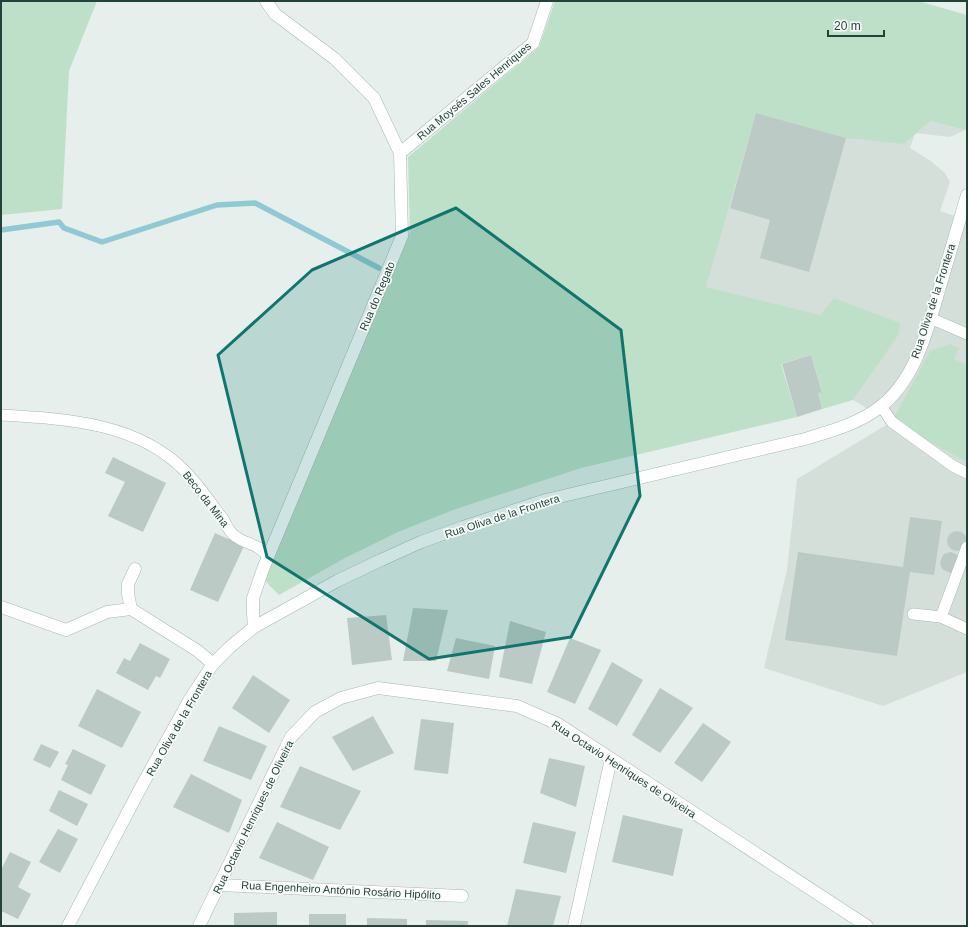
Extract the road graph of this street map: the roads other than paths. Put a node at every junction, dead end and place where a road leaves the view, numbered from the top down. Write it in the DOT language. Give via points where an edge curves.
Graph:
graph roads {
  1 [pos="266,1"];
  2 [pos="547,1"];
  3 [pos="400,153"];
  4 [pos="967,195"];
  5 [pos="930,318"];
  6 [pos="967,334"];
  7 [pos="881,406"];
  8 [pos="1,415"];
  9 [pos="967,473"];
  10 [pos="967,547"];
  11 [pos="268,557"];
  12 [pos="135,569"];
  13 [pos="1,607"];
  14 [pos="131,609"];
  15 [pos="914,614"];
  16 [pos="941,617"];
  17 [pos="254,627"];
  18 [pos="967,628"];
  19 [pos="213,664"];
  20 [pos="610,759"];
  21 [pos="220,885"];
  22 [pos="462,896"];
  23 [pos="68,926"];
  24 [pos="199,926"];
  25 [pos="574,926"];
  26 [pos="867,926"];
  1 -- 3 [label="street, Rua do Regato" via="275,14 335,59 374,98"];
  2 -- 3 [label="street, Rua Moysés Sales Henriques" via="533,43"];
  3 -- 11 [label="street, Rua do Regato" via="402,236"];
  4 -- 5 [label="street, Rua Oliva de la Frontera"];
  5 -- 6 [label="lane"];
  5 -- 7 [label="street, Rua Oliva de la Frontera" via="914,362 904,380"];
  7 -- 9 [label="lane" via="892,422 953,466"];
  7 -- 17 [label="street, Rua Oliva de la Frontera" via="855,422 812,437 546,500 463,527 421,542 337,581"];
  8 -- 11 [label="lane, Beco da Mina" via="92,424 126,433 161,451 186,471 235,536 262,548"];
  10 -- 16 [label="lane"];
  11 -- 17 [label="street, Rua do Regato" via="253,598"];
  12 -- 14 [label="street" via="128,584"];
  13 -- 14 [label="street" via="66,630 107,612"];
  14 -- 19 [label="street" via="198,651"];
  15 -- 16 [label="lane"];
  16 -- 18 [label="lane"];
  17 -- 19 [label="street, Rua Oliva de la Frontera"];
  19 -- 23 [label="street, Rua Oliva de la Frontera" via="190,699 147,776"];
  20 -- 21 [label="street, Rua Octavio Henriques de Oliveira" via="558,724 517,706 378,688 341,698 315,712 291,737"];
  20 -- 25 [label="street"];
  20 -- 26 [label="street, Rua Octavio Henriques de Oliveira"];
  21 -- 22 [label="street, Rua Engenheiro António Rosário Hipólito"];
  21 -- 24 [label="street, Rua Octavio Henriques de Oliveira"];
}
